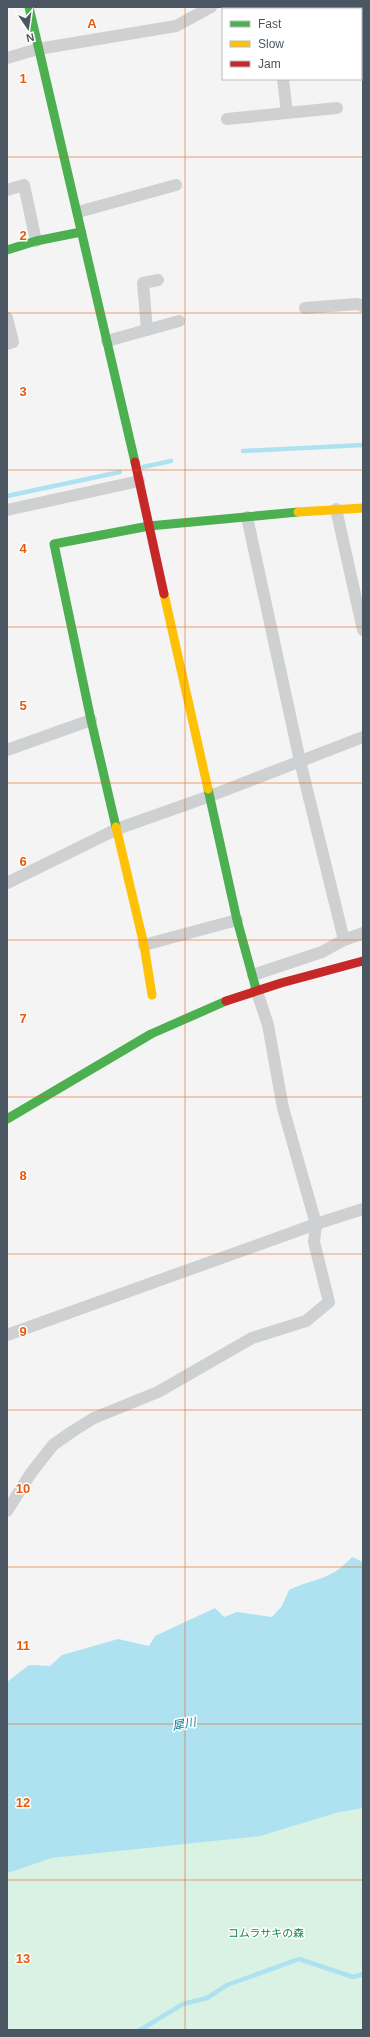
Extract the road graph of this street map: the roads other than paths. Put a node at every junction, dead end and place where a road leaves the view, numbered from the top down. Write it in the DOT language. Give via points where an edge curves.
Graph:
graph roads {
  1 [pos="29,7"];
  2 [pos="211,7"];
  3 [pos="38,49"];
  4 [pos="7,58"];
  5 [pos="283,80"];
  6 [pos="337,108"];
  7 [pos="287,113"];
  8 [pos="228,119"];
  9 [pos="176,185"];
  10 [pos="7,190"];
  11 [pos="78,212"];
  12 [pos="81,232"];
  13 [pos="36,241"];
  14 [pos="7,250"];
  15 [pos="158,280"];
  16 [pos="363,306"];
  17 [pos="305,308"];
  18 [pos="7,318"];
  19 [pos="179,321"];
  20 [pos="147,330"];
  21 [pos="107,341"];
  22 [pos="7,344"];
  23 [pos="139,480"];
  24 [pos="363,508"];
  25 [pos="336,509"];
  26 [pos="7,510"];
  27 [pos="247,517"];
  28 [pos="149,526"];
  29 [pos="363,630"];
  30 [pos="91,720"];
  31 [pos="363,737"];
  32 [pos="7,750"];
  33 [pos="300,761"];
  34 [pos="210,796"];
  35 [pos="117,829"];
  36 [pos="7,883"];
  37 [pos="237,920"];
  38 [pos="363,933"];
  39 [pos="344,940"];
  40 [pos="144,945"];
  41 [pos="363,961"];
  42 [pos="254,975"];
  43 [pos="256,989"];
  44 [pos="152,995"];
  45 [pos="7,1119"];
  46 [pos="363,1209"];
  47 [pos="316,1224"];
  48 [pos="7,1334"];
  49 [pos="7,1511"];
  1 -- 3 [label="street"];
  2 -- 3 [label="street" via="176,26"];
  3 -- 4 [label="street"];
  3 -- 11 [label="street"];
  5 -- 7 [label="street"];
  6 -- 7 [label="street"];
  7 -- 8 [label="street"];
  9 -- 11 [label="street"];
  10 -- 13 [label="street" via="24,185"];
  11 -- 12 [label="street"];
  12 -- 13 [label="street"];
  12 -- 21 [label="street"];
  13 -- 14 [label="street"];
  15 -- 20 [label="street" via="143,283"];
  16 -- 17 [label="street" via="357,304"];
  18 -- 22 [label="street" via="13,342"];
  19 -- 20 [label="street"];
  20 -- 21 [label="street"];
  21 -- 23 [label="street"];
  23 -- 26 [label="street"];
  23 -- 28 [label="street"];
  24 -- 25 [label="street"];
  25 -- 27 [label="street"];
  25 -- 29 [label="street"];
  27 -- 28 [label="street"];
  27 -- 33 [label="street"];
  28 -- 30 [label="street" via="54,544"];
  28 -- 34 [label="street"];
  30 -- 32 [label="street"];
  30 -- 35 [label="street"];
  31 -- 33 [label="street"];
  33 -- 34 [label="street"];
  33 -- 39 [label="street"];
  34 -- 35 [label="street"];
  34 -- 37 [label="street"];
  35 -- 36 [label="street"];
  35 -- 40 [label="street"];
  37 -- 40 [label="street"];
  37 -- 42 [label="street"];
  38 -- 39 [label="street"];
  39 -- 42 [label="street" via="322,952"];
  40 -- 44 [label="street"];
  41 -- 43 [label="street"];
  42 -- 43 [label="street"];
  43 -- 45 [label="street" via="199,1011 143,1039"];
  43 -- 47 [label="street" via="268,1025 283,1108"];
  46 -- 47 [label="street"];
  47 -- 48 [label="street"];
  47 -- 49 [label="street" via="314,1242 329,1302 306,1321 252,1338 158,1392 94,1418 53,1444 30,1473"];
}
